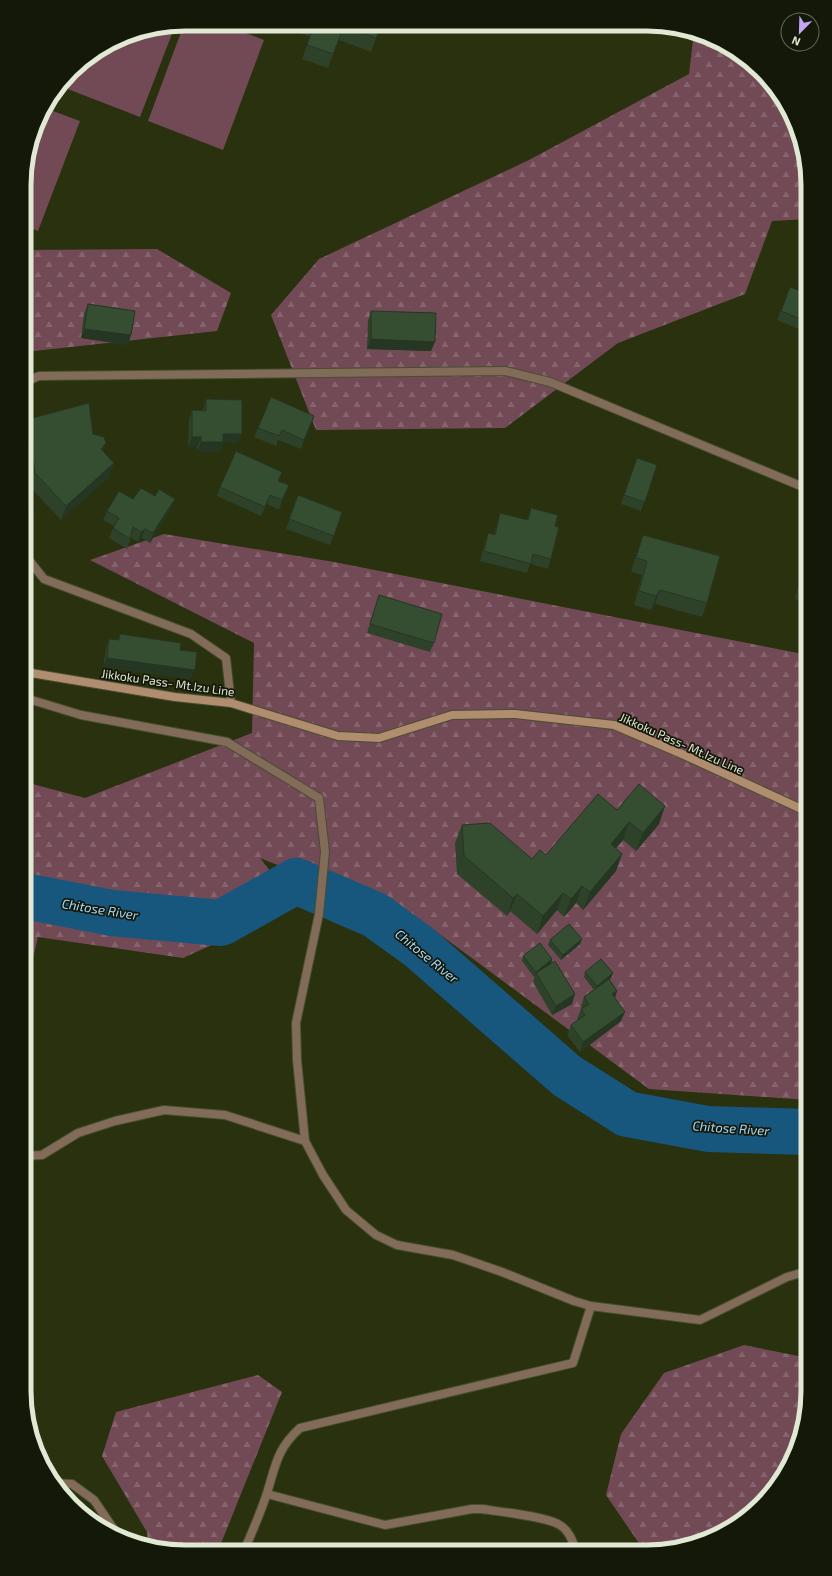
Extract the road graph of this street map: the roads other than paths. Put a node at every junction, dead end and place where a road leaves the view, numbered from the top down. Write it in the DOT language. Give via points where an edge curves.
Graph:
graph roads {
  1 [pos="31,379"];
  2 [pos="801,486"];
  3 [pos="31,563"];
  4 [pos="31,673"];
  5 [pos="31,700"];
  6 [pos="231,703"];
  7 [pos="801,809"];
  8 [pos="305,1141"];
  9 [pos="31,1156"];
  10 [pos="801,1273"];
  11 [pos="591,1306"];
  12 [pos="62,1483"];
  13 [pos="267,1494"];
  14 [pos="112,1526"];
  15 [pos="246,1545"];
  16 [pos="573,1545"];
  1 -- 2 [label="street" via="39,376 505,371 550,382"];
  3 -- 6 [label="street" via="44,579 191,634 226,658"];
  4 -- 6 [label="main road, Jikkoku Pass- Mt.Izu Line" via="175,697"];
  5 -- 8 [label="street" via="81,716 227,742 318,798 325,852 319,914 296,1023"];
  6 -- 7 [label="main road, Jikkoku Pass- Mt.Izu Line" via="338,736 379,738 452,715 515,714 614,725"];
  8 -- 9 [label="street" via="225,1115 164,1110 86,1130 42,1155"];
  8 -- 11 [label="street" via="346,1210 376,1235 397,1245 453,1255 574,1302"];
  10 -- 11 [label="street" via="787,1277 700,1320"];
  11 -- 13 [label="street" via="573,1363 300,1428 287,1440 274,1464"];
  12 -- 14 [label="street" via="72,1484 94,1500"];
  13 -- 15 [label="street"];
  13 -- 16 [label="street" via="385,1525 482,1509 558,1524 571,1536"];
}
